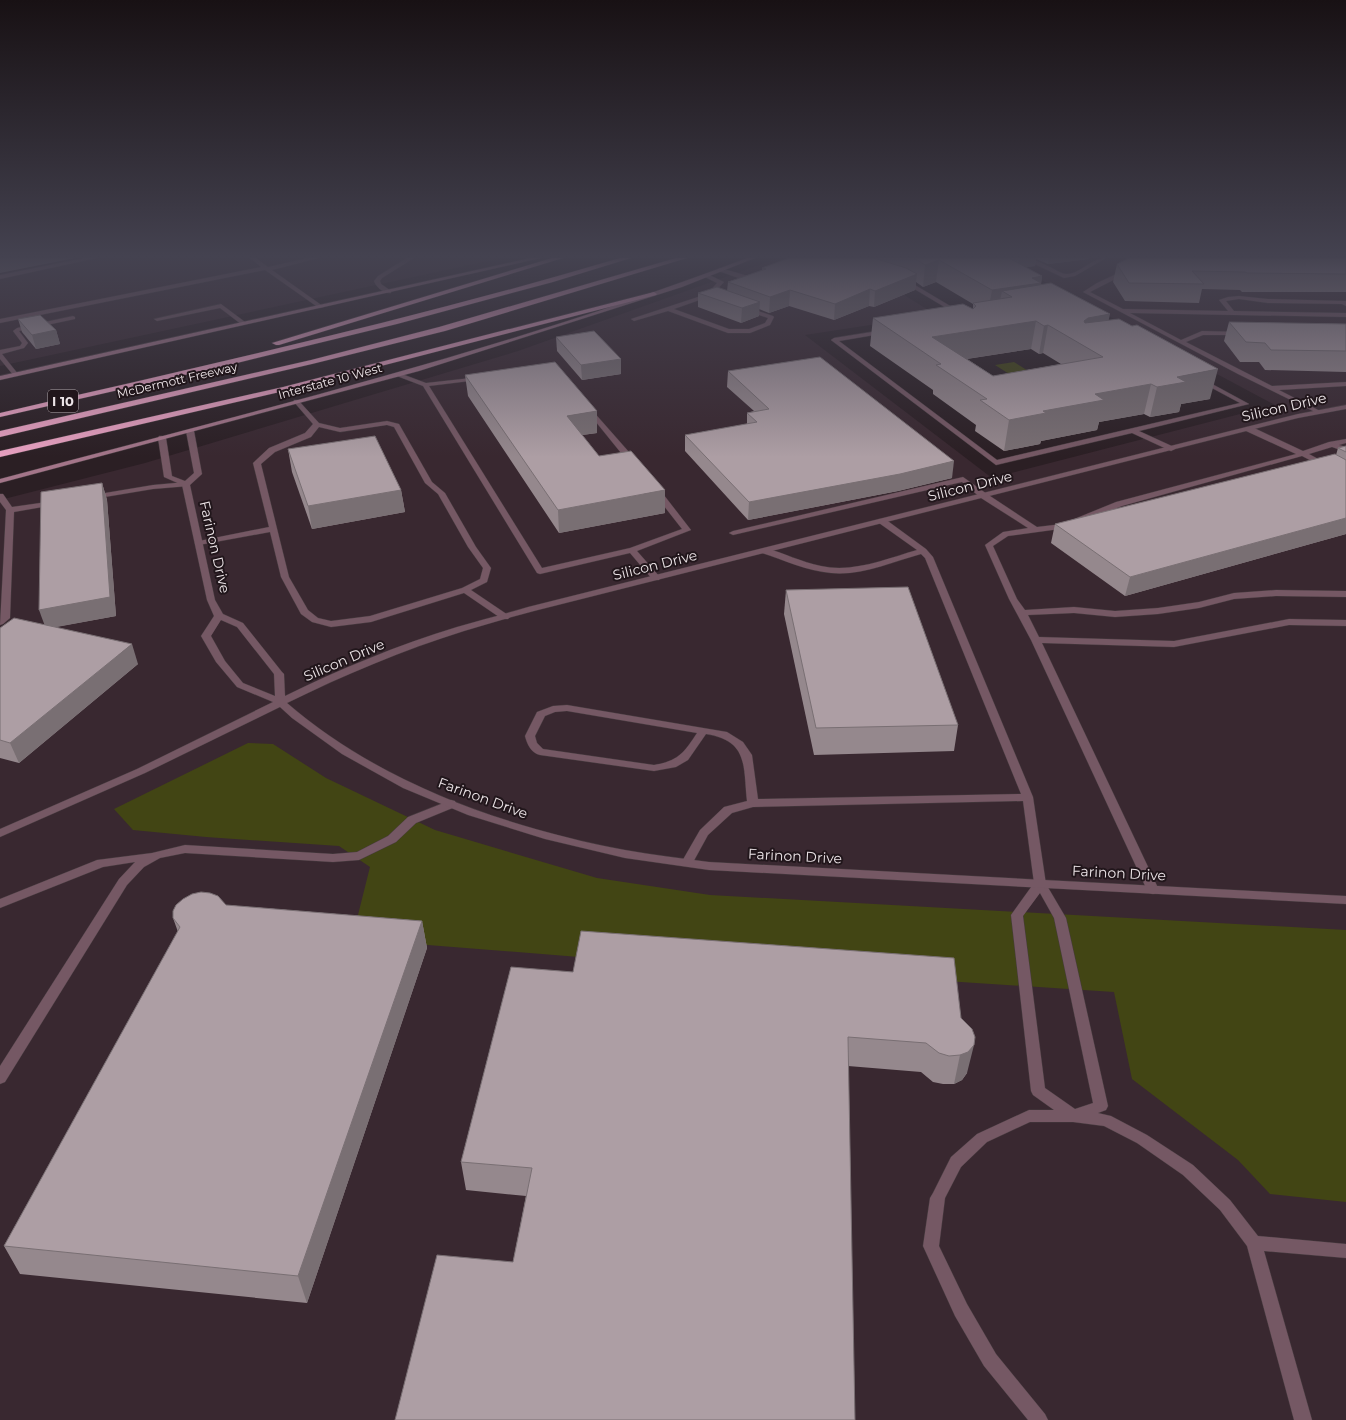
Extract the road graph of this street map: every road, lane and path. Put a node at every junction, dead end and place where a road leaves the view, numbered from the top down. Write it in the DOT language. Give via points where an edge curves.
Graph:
graph roads {
  1 [pos="42,324"];
  2 [pos="237,324"];
  3 [pos="340,324"];
  4 [pos="386,324"];
  5 [pos="457,324"];
  6 [pos="534,324"];
  7 [pos="559,324"];
  8 [pos="710,324"];
  9 [pos="767,324"];
  10 [pos="1147,324"];
  11 [pos="888,332"];
  12 [pos="1250,333"];
  13 [pos="1181,342"];
  14 [pos="0,352"];
  15 [pos="0,355"];
  16 [pos="1191,374"];
  17 [pos="16,375"];
  18 [pos="399,375"];
  19 [pos="485,377"];
  20 [pos="0,378"];
  21 [pos="1346,384"];
  22 [pos="425,385"];
  23 [pos="125,386"];
  24 [pos="1270,388"];
  25 [pos="296,401"];
  26 [pos="585,406"];
  27 [pos="1346,407"];
  28 [pos="1319,412"];
  29 [pos="0,415"];
  30 [pos="317,424"];
  31 [pos="1249,429"];
  32 [pos="340,430"];
  33 [pos="190,431"];
  34 [pos="1134,431"];
  35 [pos="0,434"];
  36 [pos="308,435"];
  37 [pos="162,438"];
  38 [pos="1346,440"];
  39 [pos="1332,444"];
  40 [pos="1171,450"];
  41 [pos="1346,450"];
  42 [pos="0,454"];
  43 [pos="1303,454"];
  44 [pos="635,466"];
  45 [pos="1346,477"];
  46 [pos="0,481"];
  47 [pos="186,484"];
  48 [pos="650,484"];
  49 [pos="0,496"];
  50 [pos="984,496"];
  51 [pos="85,498"];
  52 [pos="63,502"];
  53 [pos="10,510"];
  54 [pos="882,521"];
  55 [pos="274,529"];
  56 [pos="1036,530"];
  57 [pos="733,533"];
  58 [pos="199,543"];
  59 [pos="632,550"];
  60 [pos="765,550"];
  61 [pos="923,551"];
  62 [pos="656,578"];
  63 [pos="465,590"];
  64 [pos="1346,594"];
  65 [pos="1022,613"];
  66 [pos="219,616"];
  67 [pos="505,617"];
  68 [pos="2,620"];
  69 [pos="1346,623"];
  70 [pos="1036,640"];
  71 [pos="280,702"];
  72 [pos="703,731"];
  73 [pos="1028,797"];
  74 [pos="753,803"];
  75 [pos="451,804"];
  76 [pos="0,833"];
  77 [pos="158,855"];
  78 [pos="687,863"];
  79 [pos="1040,884"];
  80 [pos="1153,890"];
  81 [pos="1346,900"];
  82 [pos="0,904"];
  83 [pos="0,1078"];
  84 [pos="1073,1116"];
  85 [pos="1254,1243"];
  86 [pos="1346,1251"];
  87 [pos="1039,1420"];
  88 [pos="1303,1420"];
  1 -- 14 [label="street" via="19,329 16,331 25,343 22,347"];
  2 -- 17 [label="main road"];
  3 -- 23 [label="highway"];
  4 -- 23 [label="highway, McDermott Freeway / I 10"];
  5 -- 35 [label="highway, McDermott Freeway / I 10" via="312,362"];
  6 -- 42 [label="highway" via="284,389"];
  7 -- 18 [label="main road, Interstate 10 West"];
  8 -- 9 [label="street" via="728,331 750,331"];
  10 -- 13 [label="street"];
  11 -- 34 [label="street" via="834,340 996,463"];
  12 -- 13 [label="street" via="1202,332"];
  13 -- 24 [label="street"];
  15 -- 17 [label="street"];
  16 -- 34 [label="street" via="1246,404"];
  17 -- 20 [label="main road"];
  18 -- 22 [label="street"];
  18 -- 25 [label="main road, Interstate 10 West"];
  19 -- 22 [label="street"];
  21 -- 24 [label="street"];
  22 -- 59 [label="street" via="540,571"];
  23 -- 29 [label="highway, McDermott Freeway / I 10"];
  24 -- 28 [label="street"];
  25 -- 30 [label="street"];
  25 -- 33 [label="main road, Interstate 10 West"];
  26 -- 44 [label="street"];
  27 -- 28 [label="street, Silicon Drive"];
  28 -- 31 [label="street, Silicon Drive"];
  30 -- 32 [label="street"];
  30 -- 36 [label="street"];
  31 -- 40 [label="street, Silicon Drive"];
  31 -- 43 [label="street"];
  32 -- 36 [label="street"];
  32 -- 63 [label="street" via="387,423 397,425 429,483 441,493 487,568 484,580"];
  33 -- 37 [label="main road, Interstate 10 West"];
  33 -- 47 [label="street" via="198,474"];
  34 -- 40 [label="street"];
  36 -- 55 [label="street" via="272,450 257,463"];
  37 -- 46 [label="main road, Interstate 10 West"];
  37 -- 47 [label="street" via="168,477"];
  38 -- 39 [label="street"];
  39 -- 41 [label="street"];
  39 -- 43 [label="street"];
  40 -- 50 [label="street, Silicon Drive"];
  43 -- 45 [label="street"];
  43 -- 56 [label="street" via="1119,504 1064,526"];
  47 -- 51 [label="street"];
  47 -- 58 [label="street, Farinon Drive"];
  48 -- 59 [label="street" via="687,530"];
  49 -- 53 [label="street"];
  50 -- 54 [label="street, Silicon Drive"];
  50 -- 56 [label="street"];
  50 -- 57 [label="street" via="963,480"];
  52 -- 53 [label="street"];
  53 -- 68 [label="street"];
  54 -- 60 [label="street, Silicon Drive"];
  54 -- 61 [label="street"];
  55 -- 58 [label="street"];
  55 -- 63 [label="street" via="285,577 304,612 315,620 331,624 371,619"];
  56 -- 65 [label="street" via="1006,534 989,544 1013,599"];
  58 -- 66 [label="street, Farinon Drive" via="211,600"];
  59 -- 62 [label="street"];
  60 -- 61 [label="street" via="818,568 839,571 863,568"];
  60 -- 62 [label="street, Silicon Drive"];
  61 -- 73 [label="street" via="929,557"];
  62 -- 67 [label="street, Silicon Drive"];
  63 -- 67 [label="street"];
  64 -- 65 [label="street" via="1276,593 1234,596 1158,611 1116,614 1074,610"];
  65 -- 70 [label="street"];
  66 -- 71 [label="street" via="240,625 279,674"];
  66 -- 71 [label="street, Farinon Drive" via="206,636 221,662 240,685"];
  67 -- 71 [label="street, Silicon Drive" via="460,629 390,654"];
  69 -- 70 [label="street" via="1289,622 1174,644"];
  70 -- 80 [label="street"];
  71 -- 75 [label="street, Farinon Drive" via="346,752 407,786"];
  71 -- 76 [label="street, Silicon Drive" via="141,771"];
  72 -- 72 [label="street" via="567,708 553,709 541,714 530,736 532,744 540,752 654,768 672,766 688,756"];
  72 -- 74 [label="street" via="723,734 740,744 747,755"];
  73 -- 74 [label="street"];
  73 -- 79 [label="street"];
  74 -- 78 [label="street" via="728,810 704,833"];
  75 -- 77 [label="street" via="412,820 392,839 359,856 333,858 185,850"];
  75 -- 78 [label="street, Farinon Drive" via="545,836 624,854"];
  77 -- 82 [label="street" via="101,863"];
  77 -- 83 [label="street" via="140,864 123,882"];
  78 -- 79 [label="street, Farinon Drive"];
  79 -- 80 [label="street, Farinon Drive"];
  79 -- 84 [label="street" via="1017,915 1038,1091"];
  79 -- 84 [label="street" via="1060,918 1101,1106"];
  80 -- 81 [label="street, Farinon Drive"];
  84 -- 85 [label="street" via="1106,1120 1142,1139 1188,1170 1225,1205"];
  84 -- 87 [label="street" via="1029,1116 982,1138 956,1162 938,1198 931,1246 961,1310 990,1360"];
  85 -- 86 [label="street"];
  85 -- 88 [label="street"];
}
